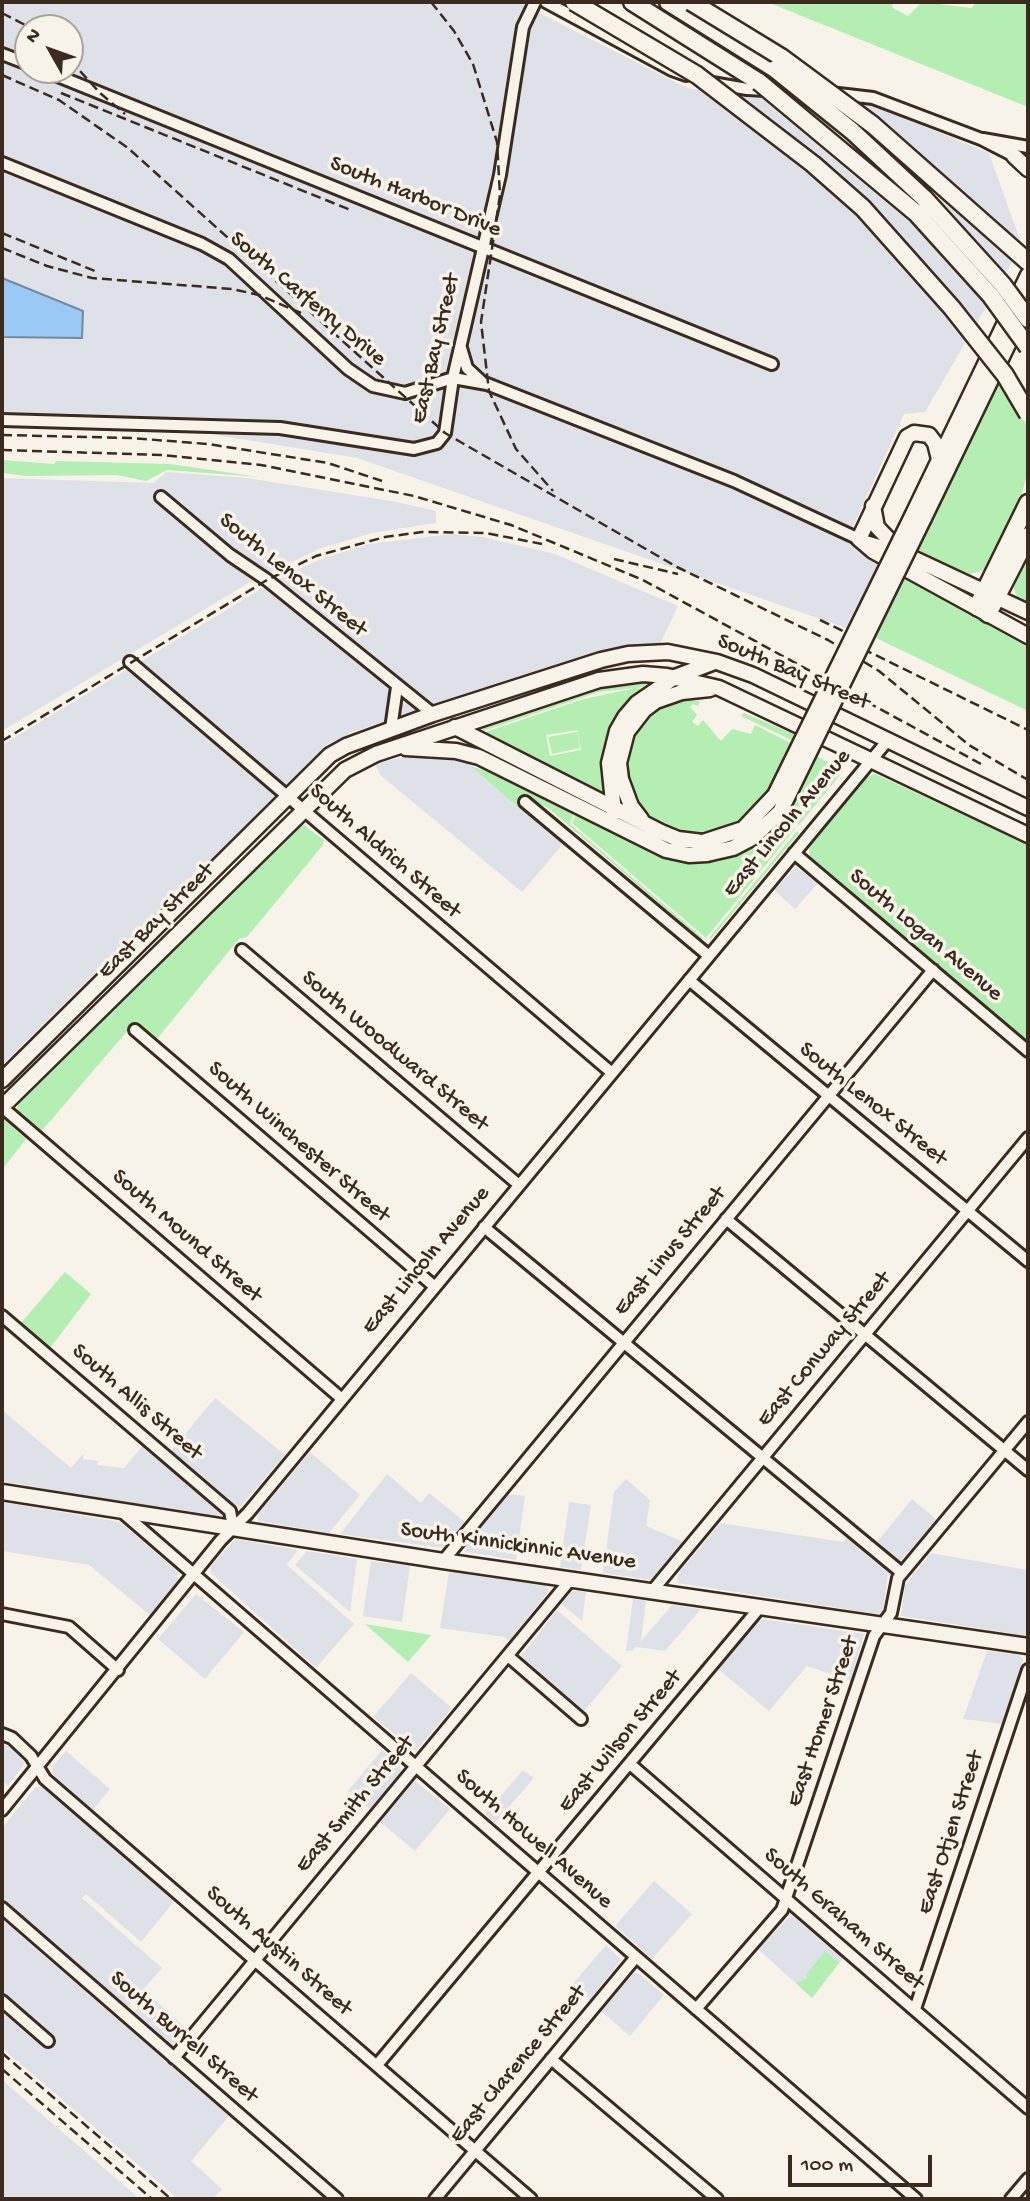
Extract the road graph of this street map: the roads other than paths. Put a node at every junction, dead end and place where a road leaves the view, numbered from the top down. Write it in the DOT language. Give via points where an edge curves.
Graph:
graph roads {
  1 [pos="535,2"];
  2 [pos="546,2"];
  3 [pos="574,2"];
  4 [pos="632,2"];
  5 [pos="668,2"];
  6 [pos="691,2"];
  7 [pos="77,84"];
  8 [pos="981,139"];
  9 [pos="1028,147"];
  10 [pos="1014,156"];
  11 [pos="1028,161"];
  12 [pos="2,163"];
  13 [pos="1028,169"];
  14 [pos="484,249"];
  15 [pos="1028,262"];
  16 [pos="1028,275"];
  17 [pos="1028,303"];
  18 [pos="1028,319"];
  19 [pos="460,346"];
  20 [pos="1028,346"];
  21 [pos="772,363"];
  22 [pos="453,377"];
  23 [pos="483,383"];
  24 [pos="1028,414"];
  25 [pos="2,420"];
  26 [pos="939,459"];
  27 [pos="162,497"];
  28 [pos="1028,503"];
  29 [pos="873,504"];
  30 [pos="919,516"];
  31 [pos="1028,536"];
  32 [pos="859,538"];
  33 [pos="902,553"];
  34 [pos="991,594"];
  35 [pos="982,611"];
  36 [pos="1028,612"];
  37 [pos="1028,636"];
  38 [pos="130,662"];
  39 [pos="718,662"];
  40 [pos="675,677"];
  41 [pos="397,687"];
  42 [pos="719,688"];
  43 [pos="433,714"];
  44 [pos="458,728"];
  45 [pos="391,729"];
  46 [pos="888,740"];
  47 [pos="398,748"];
  48 [pos="330,755"];
  49 [pos="870,761"];
  50 [pos="345,770"];
  51 [pos="288,796"];
  52 [pos="524,803"];
  53 [pos="611,807"];
  54 [pos="1028,808"];
  55 [pos="302,809"];
  56 [pos="650,827"];
  57 [pos="623,829"];
  58 [pos="1028,835"];
  59 [pos="705,848"];
  60 [pos="794,852"];
  61 [pos="242,950"];
  62 [pos="709,956"];
  63 [pos="933,970"];
  64 [pos="689,980"];
  65 [pos="135,1030"];
  66 [pos="1028,1051"];
  67 [pos="612,1073"];
  68 [pos="2,1080"];
  69 [pos="828,1096"];
  70 [pos="2,1107"];
  71 [pos="1028,1138"];
  72 [pos="519,1185"];
  73 [pos="968,1211"];
  74 [pos="726,1219"];
  75 [pos="484,1227"];
  76 [pos="1028,1261"];
  77 [pos="435,1287"];
  78 [pos="2,1316"];
  79 [pos="865,1334"];
  80 [pos="624,1343"];
  81 [pos="342,1399"];
  82 [pos="1028,1422"];
  83 [pos="1005,1450"];
  84 [pos="763,1458"];
  85 [pos="1028,1470"];
  86 [pos="2,1492"];
  87 [pos="122,1512"];
  88 [pos="233,1527"];
  89 [pos="443,1561"];
  90 [pos="902,1573"];
  91 [pos="194,1574"];
  92 [pos="571,1579"];
  93 [pos="653,1590"];
  94 [pos="761,1606"];
  95 [pos="2,1614"];
  96 [pos="882,1625"];
  97 [pos="1028,1646"];
  98 [pos="508,1656"];
  99 [pos="118,1670"];
  100 [pos="1028,1670"];
  101 [pos="581,1720"];
  102 [pos="2,1734"];
  103 [pos="631,1764"];
  104 [pos="416,1766"];
  105 [pos="37,1767"];
  106 [pos="2,1810"];
  107 [pos="538,1872"];
  108 [pos="786,1898"];
  109 [pos="2,1908"];
  110 [pos="636,1957"];
  111 [pos="255,1960"];
  112 [pos="2,2001"];
  113 [pos="696,2009"];
  114 [pos="915,2009"];
  115 [pos="48,2041"];
  116 [pos="174,2058"];
  117 [pos="551,2059"];
  118 [pos="377,2065"];
  119 [pos="1028,2108"];
  120 [pos="475,2151"];
  121 [pos="1028,2179"];
  122 [pos="337,2199"];
  123 [pos="435,2199"];
  124 [pos="531,2199"];
  125 [pos="717,2199"];
  126 [pos="916,2199"];
  127 [pos="1012,2199"];
  1 -- 14 [label="street, East Bay Street" via="523,27"];
  2 -- 8 [label="street" via="672,70 724,87 873,98"];
  3 -- 24 [label="highway, bridge" via="697,75 863,208 952,308"];
  4 -- 20 [label="highway, bridge" via="759,82 916,213 964,263"];
  5 -- 18 [label="highway, bridge" via="775,69 852,131 924,198"];
  6 -- 15 [label="highway, bridge" via="781,57 873,125"];
  7 -- 14 [label="street, South Harbor Drive"];
  8 -- 9 [label="street"];
  8 -- 10 [label="street"];
  10 -- 11 [label="street"];
  10 -- 13 [label="main road"];
  12 -- 22 [label="street, South Carferry Drive" via="229,259 348,369 373,386 405,393"];
  14 -- 19 [label="street, East Bay Street"];
  14 -- 21 [label="street, South Harbor Drive"];
  16 -- 26 [label="main road, East Lincoln Avenue"];
  17 -- 30 [label="main road, East Lincoln Avenue"];
  19 -- 22 [label="street, East Bay Street"];
  19 -- 23 [label="street" via="467,368"];
  22 -- 23 [label="street, South Carferry Drive"];
  22 -- 25 [label="street, East Bay Street" via="444,433 425,449 280,428"];
  23 -- 32 [label="street, South Carferry Drive" via="734,481"];
  26 -- 29 [label="main road" via="929,435 907,437"];
  26 -- 30 [label="main road, East Lincoln Avenue"];
  27 -- 41 [label="street, South Lenox Street"];
  28 -- 34 [label="highway"];
  29 -- 32 [label="main road"];
  29 -- 33 [label="main road" via="877,527"];
  30 -- 59 [label="main road, East Lincoln Avenue, bridge" via="780,812 752,838 733,848"];
  31 -- 34 [label="highway"];
  32 -- 33 [label="street, South Carferry Drive"];
  32 -- 35 [label="main road, South Carferry Drive" via="873,551"];
  33 -- 34 [label="main road, South Carferry Drive"];
  34 -- 35 [label="highway"];
  34 -- 36 [label="main road, South Carferry Drive"];
  35 -- 37 [label="main road, South Carferry Drive"];
  38 -- 51 [label="street, South Aldrich Street"];
  39 -- 40 [label="main road"];
  39 -- 43 [label="main road, South Bay Street" via="668,652 628,654"];
  39 -- 46 [label="main road, South Bay Street"];
  40 -- 42 [label="main road, South Bay Street"];
  40 -- 44 [label="main road, South Bay Street" via="643,674 599,680"];
  40 -- 53 [label="main road" via="637,703 617,732 609,763"];
  41 -- 43 [label="street, South Lenox Street"];
  41 -- 45 [label="street"];
  42 -- 49 [label="main road, South Bay Street"];
  42 -- 56 [label="main road" via="682,692 656,701 627,732 618,763 621,779 631,806"];
  43 -- 44 [label="main road, East Lincoln Avenue"];
  43 -- 45 [label="main road, South Bay Street"];
  44 -- 47 [label="main road, South Bay Street"];
  44 -- 53 [label="main road, East Lincoln Avenue"];
  45 -- 48 [label="main road, South Bay Street"];
  46 -- 49 [label="street, East Lincoln Avenue"];
  46 -- 54 [label="main road, South Bay Street"];
  47 -- 50 [label="main road, South Bay Street"];
  47 -- 57 [label="main road, East Lincoln Avenue" via="479,757"];
  48 -- 51 [label="main road, East Bay Street"];
  49 -- 58 [label="main road, South Bay Street"];
  49 -- 60 [label="street, East Lincoln Avenue"];
  50 -- 55 [label="main road, East Bay Street"];
  51 -- 55 [label="street, South Aldrich Street"];
  51 -- 68 [label="main road, East Bay Street"];
  52 -- 62 [label="street"];
  53 -- 56 [label="main road, East Lincoln Avenue"];
  53 -- 57 [label="main road"];
  55 -- 67 [label="street, South Aldrich Street"];
  55 -- 70 [label="main road, East Bay Street"];
  56 -- 59 [label="main road, East Lincoln Avenue"];
  57 -- 59 [label="main road, East Lincoln Avenue" via="666,850 689,855"];
  60 -- 62 [label="street, East Lincoln Avenue"];
  60 -- 63 [label="street, South Logan Avenue"];
  61 -- 72 [label="street, South Woodward Street"];
  62 -- 64 [label="street, East Lincoln Avenue"];
  63 -- 66 [label="street, South Logan Avenue"];
  63 -- 69 [label="street, East Linus Street"];
  64 -- 67 [label="street, East Lincoln Avenue"];
  64 -- 69 [label="street, South Lenox Street"];
  65 -- 77 [label="street, South Winchester Street"];
  67 -- 72 [label="street, East Lincoln Avenue"];
  69 -- 73 [label="street, South Lenox Street"];
  69 -- 74 [label="street, East Linus Street"];
  70 -- 81 [label="street, South Mound Street"];
  71 -- 73 [label="street, East Conway Street"];
  72 -- 75 [label="street, East Lincoln Avenue"];
  73 -- 76 [label="street, South Lenox Street"];
  73 -- 79 [label="street, East Conway Street"];
  74 -- 79 [label="street"];
  74 -- 80 [label="street, East Linus Street"];
  75 -- 77 [label="street, East Lincoln Avenue"];
  75 -- 80 [label="street"];
  77 -- 81 [label="street, East Lincoln Avenue"];
  78 -- 88 [label="street, South Allis Street" via="230,1511"];
  79 -- 83 [label="street"];
  79 -- 84 [label="street, East Conway Street"];
  80 -- 84 [label="street"];
  80 -- 89 [label="street, East Linus Street"];
  81 -- 88 [label="street, East Lincoln Avenue"];
  82 -- 83 [label="street, East Homer Street"];
  83 -- 85 [label="street"];
  83 -- 90 [label="street, East Homer Street"];
  84 -- 90 [label="street"];
  84 -- 93 [label="street, East Conway Street"];
  86 -- 87 [label="main road, South Kinnickinnic Avenue"];
  87 -- 88 [label="main road, South Kinnickinnic Avenue"];
  87 -- 91 [label="street, South Howell Avenue"];
  88 -- 89 [label="main road, South Kinnickinnic Avenue"];
  88 -- 91 [label="street, East Lincoln Avenue"];
  89 -- 92 [label="main road, South Kinnickinnic Avenue"];
  90 -- 96 [label="street, East Homer Street" via="891,1613"];
  91 -- 99 [label="street, East Lincoln Avenue"];
  91 -- 104 [label="street, South Howell Avenue"];
  92 -- 93 [label="main road, South Kinnickinnic Avenue"];
  92 -- 98 [label="street, East Smith Street"];
  93 -- 94 [label="main road, South Kinnickinnic Avenue"];
  94 -- 96 [label="main road, South Kinnickinnic Avenue"];
  94 -- 103 [label="street, East Wilson Street"];
  95 -- 99 [label="street" via="68,1627"];
  96 -- 97 [label="main road, South Kinnickinnic Avenue"];
  96 -- 108 [label="street, East Homer Street" via="874,1636"];
  98 -- 101 [label="street"];
  98 -- 104 [label="street, East Smith Street"];
  99 -- 105 [label="street, East Lincoln Avenue"];
  100 -- 114 [label="street, East Otjen Street"];
  102 -- 105 [label="street, South Austin Street" via="31,1756"];
  103 -- 107 [label="street, East Wilson Street"];
  103 -- 108 [label="street, South Graham Street"];
  104 -- 107 [label="street, South Howell Avenue"];
  104 -- 111 [label="street, East Smith Street"];
  105 -- 106 [label="street, East Lincoln Avenue"];
  105 -- 111 [label="street, South Austin Street" via="45,1779"];
  107 -- 110 [label="street, South Howell Avenue"];
  107 -- 118 [label="street, East Wilson Street"];
  108 -- 113 [label="street, East Homer Street" via="782,1910"];
  108 -- 114 [label="street, South Graham Street"];
  109 -- 116 [label="street, South Burrell Street"];
  110 -- 113 [label="street, South Howell Avenue"];
  110 -- 117 [label="street, East Clarence Street"];
  111 -- 116 [label="street, East Smith Street"];
  111 -- 118 [label="street, South Austin Street"];
  112 -- 115 [label="street"];
  113 -- 126 [label="street, South Howell Avenue"];
  114 -- 119 [label="street, South Graham Street"];
  116 -- 122 [label="street, South Burrell Street"];
  117 -- 120 [label="street, East Clarence Street"];
  117 -- 125 [label="street"];
  118 -- 120 [label="street, South Austin Street"];
  120 -- 123 [label="street, East Clarence Street"];
  120 -- 124 [label="street, South Austin Street"];
  121 -- 127 [label="street"];
}
